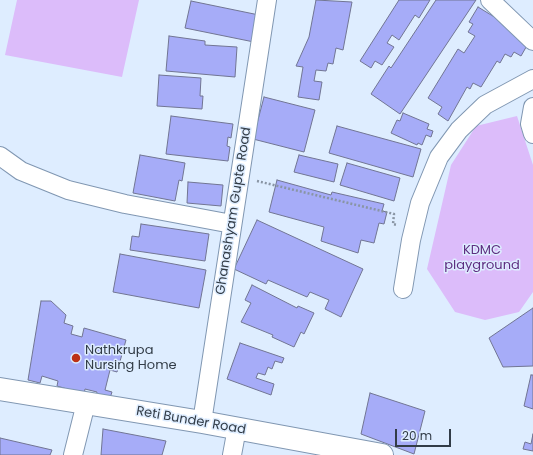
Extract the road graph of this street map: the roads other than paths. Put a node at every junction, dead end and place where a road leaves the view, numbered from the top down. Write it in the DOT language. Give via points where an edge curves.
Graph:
graph roads {
  1 [pos="267,0"];
  2 [pos="490,0"];
  3 [pos="533,41"];
  4 [pos="533,79"];
  5 [pos="533,107"];
  6 [pos="533,134"];
  7 [pos="0,156"];
  8 [pos="232,224"];
  9 [pos="403,289"];
  10 [pos="0,389"];
  11 [pos="86,403"];
  12 [pos="202,422"];
  13 [pos="237,428"];
  14 [pos="311,448"];
  15 [pos="73,455"];
  16 [pos="232,455"];
  17 [pos="382,455"];
  1 -- 8 [label="street, Ghanashyam Gupte Road"];
  2 -- 3 [label="street"];
  4 -- 9 [label="street" via="485,105 458,130 439,157 420,203"];
  5 -- 6 [label="street" via="530,124"];
  7 -- 8 [label="street" via="21,172 68,190 125,204"];
  8 -- 12 [label="street, Ghanashyam Gupte Road"];
  10 -- 11 [label="street, Reti Bunder Road"];
  11 -- 12 [label="street, Reti Bunder Road"];
  11 -- 15 [label="street"];
  12 -- 13 [label="street, Reti Bunder Road"];
  13 -- 14 [label="street, Reti Bunder Road"];
  13 -- 16 [label="street"];
  14 -- 17 [label="street, Reti Bunder Road"];
}
